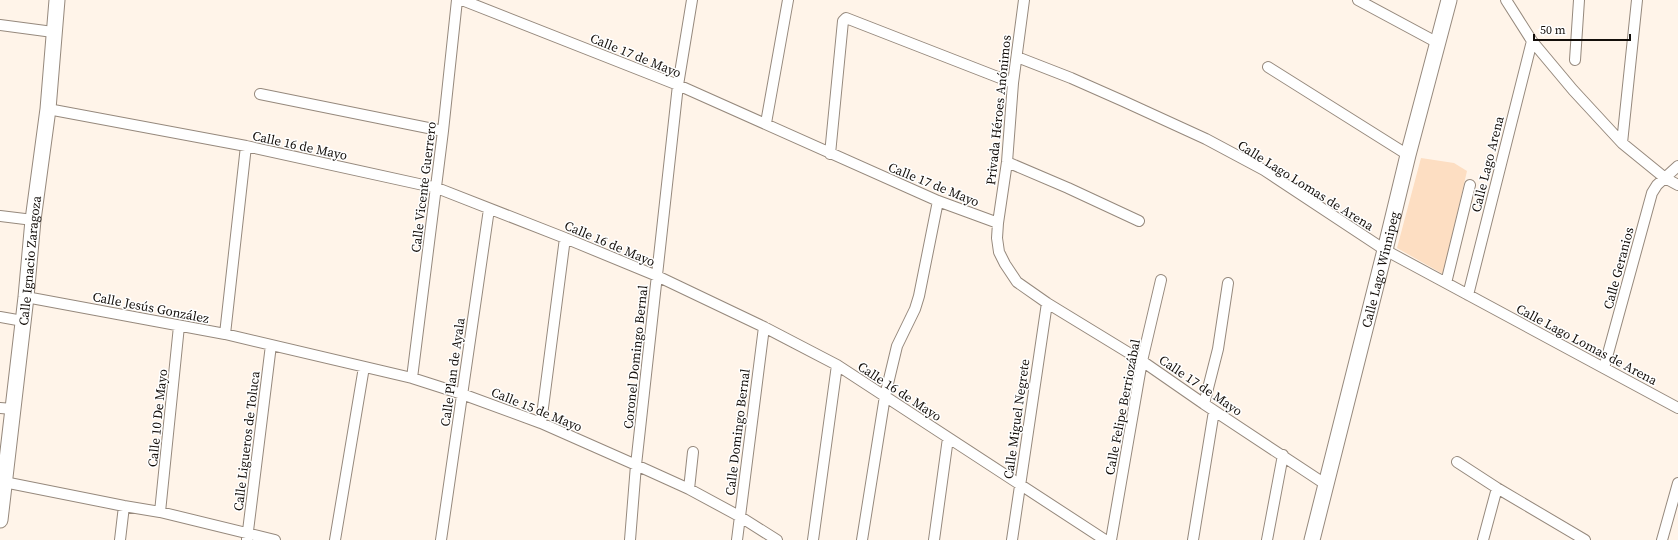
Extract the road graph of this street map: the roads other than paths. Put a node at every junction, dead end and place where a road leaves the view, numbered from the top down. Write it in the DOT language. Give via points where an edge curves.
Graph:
graph roads {
  1 [pos="57,0"];
  2 [pos="456,0"];
  3 [pos="462,0"];
  4 [pos="692,0"];
  5 [pos="788,0"];
  6 [pos="1024,0"];
  7 [pos="1358,0"];
  8 [pos="1449,0"];
  9 [pos="1506,0"];
  10 [pos="1580,0"];
  11 [pos="1636,0"];
  12 [pos="0,25"];
  13 [pos="54,32"];
  14 [pos="1532,41"];
  15 [pos="1438,43"];
  16 [pos="1017,57"];
  17 [pos="1575,60"];
  18 [pos="1268,67"];
  19 [pos="1013,83"];
  20 [pos="678,85"];
  21 [pos="260,94"];
  22 [pos="48,108"];
  23 [pos="766,123"];
  24 [pos="443,131"];
  25 [pos="1622,143"];
  26 [pos="246,146"];
  27 [pos="830,154"];
  28 [pos="1408,155"];
  29 [pos="1007,162"];
  30 [pos="1678,166"];
  31 [pos="1665,178"];
  32 [pos="1470,185"];
  33 [pos="1678,186"];
  34 [pos="436,188"];
  35 [pos="938,201"];
  36 [pos="489,209"];
  37 [pos="0,216"];
  38 [pos="34,220"];
  39 [pos="1138,221"];
  40 [pos="998,223"];
  41 [pos="565,238"];
  42 [pos="1386,250"];
  43 [pos="657,276"];
  44 [pos="1161,280"];
  45 [pos="1228,283"];
  46 [pos="1446,283"];
  47 [pos="1468,295"];
  48 [pos="26,297"];
  49 [pos="1047,303"];
  50 [pos="0,317"];
  51 [pos="23,321"];
  52 [pos="180,326"];
  53 [pos="764,326"];
  54 [pos="225,334"];
  55 [pos="271,345"];
  56 [pos="1142,361"];
  57 [pos="837,364"];
  58 [pos="364,367"];
  59 [pos="1604,368"];
  60 [pos="412,378"];
  61 [pos="462,394"];
  62 [pos="885,396"];
  63 [pos="1204,404"];
  64 [pos="7,408"];
  65 [pos="1678,408"];
  66 [pos="1214,411"];
  67 [pos="541,423"];
  68 [pos="948,438"];
  69 [pos="693,452"];
  70 [pos="1283,455"];
  71 [pos="1457,462"];
  72 [pos="636,465"];
  73 [pos="4,482"];
  74 [pos="1325,484"];
  75 [pos="1678,484"];
  76 [pos="1020,485"];
  77 [pos="1497,488"];
  78 [pos="689,489"];
  79 [pos="124,506"];
  80 [pos="160,512"];
  81 [pos="739,516"];
  82 [pos="0,520"];
  83 [pos="247,537"];
  84 [pos="120,540"];
  85 [pos="275,540"];
  86 [pos="335,540"];
  87 [pos="441,540"];
  88 [pos="630,540"];
  89 [pos="737,540"];
  90 [pos="777,540"];
  91 [pos="813,540"];
  92 [pos="862,540"];
  93 [pos="934,540"];
  94 [pos="1012,540"];
  95 [pos="1105,540"];
  96 [pos="1111,540"];
  97 [pos="1193,540"];
  98 [pos="1267,540"];
  99 [pos="1312,540"];
  100 [pos="1484,540"];
  101 [pos="1586,540"];
  102 [pos="1662,540"];
  1 -- 13 [label="main road, Calle Ignacio Zaragoza"];
  2 -- 24 [label="street, Calle Vicente Guerrero"];
  3 -- 20 [label="street, Calle 17 de Mayo"];
  4 -- 20 [label="street, Coronel Domingo Bernal"];
  5 -- 23 [label="street"];
  6 -- 16 [label="street, Privada Héroes Anónimos"];
  7 -- 15 [label="street"];
  8 -- 15 [label="main road, Calle Lago Winnipeg"];
  9 -- 14 [label="street"];
  10 -- 17 [label="street"];
  11 -- 25 [label="street"];
  12 -- 13 [label="street"];
  13 -- 22 [label="main road, Calle Ignacio Zaragoza"];
  14 -- 25 [label="street"];
  14 -- 47 [label="street, Calle Lago Arena"];
  15 -- 28 [label="main road, Calle Lago Winnipeg"];
  16 -- 19 [label="street, Privada Héroes Anónimos"];
  16 -- 42 [label="street, Calle Lago Lomas de Arena" via="1206,139 1264,170"];
  18 -- 28 [label="street"];
  19 -- 27 [label="street" via="849,18 844,19"];
  19 -- 29 [label="street, Privada Héroes Anónimos"];
  20 -- 23 [label="street, Calle 17 de Mayo"];
  20 -- 43 [label="street, Coronel Domingo Bernal"];
  21 -- 24 [label="street"];
  22 -- 26 [label="street, Calle 16 de Mayo"];
  22 -- 38 [label="main road, Calle Ignacio Zaragoza"];
  23 -- 27 [label="street, Calle 17 de Mayo"];
  24 -- 34 [label="street, Calle Vicente Guerrero"];
  25 -- 31 [label="street"];
  26 -- 34 [label="street, Calle 16 de Mayo"];
  26 -- 54 [label="street"];
  27 -- 35 [label="street, Calle 17 de Mayo"];
  28 -- 42 [label="main road, Calle Lago Winnipeg"];
  29 -- 39 [label="street"];
  29 -- 40 [label="street, Privada Héroes Anónimos"];
  30 -- 31 [label="street, Calle Geranios"];
  31 -- 33 [label="street"];
  31 -- 59 [label="street, Calle Geranios" via="1652,193"];
  32 -- 46 [label="street"];
  34 -- 36 [label="street, Calle 16 de Mayo"];
  34 -- 60 [label="street, Calle Vicente Guerrero"];
  35 -- 40 [label="street, Calle 17 de Mayo"];
  35 -- 62 [label="street" via="915,310 897,346"];
  36 -- 41 [label="street, Calle 16 de Mayo"];
  36 -- 61 [label="street, Calle Plan de Ayala"];
  37 -- 38 [label="street"];
  38 -- 48 [label="main road, Calle Ignacio Zaragoza"];
  40 -- 49 [label="street, Calle 17 de Mayo" via="999,252 1005,264 1017,282"];
  41 -- 43 [label="street, Calle 16 de Mayo"];
  41 -- 67 [label="street"];
  42 -- 46 [label="street, Calle Lago Lomas de Arena"];
  42 -- 74 [label="main road, Calle Lago Winnipeg"];
  43 -- 53 [label="street, Calle 16 de Mayo"];
  43 -- 72 [label="street, Coronel Domingo Bernal"];
  44 -- 56 [label="street, Calle Felipe Berriozábal"];
  45 -- 63 [label="street" via="1218,349"];
  46 -- 47 [label="street, Calle Lago Lomas de Arena"];
  47 -- 59 [label="street, Calle Lago Lomas de Arena"];
  48 -- 51 [label="main road, Calle Ignacio Zaragoza"];
  48 -- 52 [label="street, Calle Jesús González"];
  49 -- 56 [label="street, Calle 17 de Mayo"];
  49 -- 76 [label="street, Calle Miguel Negrete"];
  50 -- 51 [label="street"];
  51 -- 64 [label="main road, Calle Ignacio Zaragoza"];
  52 -- 54 [label="street, Calle Jesús González"];
  52 -- 80 [label="street, Calle 10 De Mayo"];
  53 -- 57 [label="street, Calle 16 de Mayo"];
  53 -- 81 [label="street, Calle Domingo Bernal"];
  54 -- 55 [label="street, Calle Jesús González"];
  55 -- 58 [label="street, Calle 15 de Mayo"];
  55 -- 83 [label="street, Calle Ligueros de Toluca"];
  56 -- 63 [label="street, Calle 17 de Mayo"];
  56 -- 96 [label="street, Calle Felipe Berriozábal"];
  57 -- 62 [label="street, Calle 16 de Mayo"];
  57 -- 91 [label="street"];
  58 -- 60 [label="street, Calle 15 de Mayo"];
  58 -- 86 [label="street"];
  59 -- 65 [label="street, Calle Lago Lomas de Arena"];
  60 -- 61 [label="street, Calle 15 de Mayo"];
  61 -- 67 [label="street, Calle 15 de Mayo"];
  61 -- 87 [label="street, Calle Plan de Ayala"];
  62 -- 68 [label="street, Calle 16 de Mayo"];
  62 -- 92 [label="street"];
  63 -- 66 [label="street, Calle 17 de Mayo"];
  64 -- 73 [label="main road, Calle Ignacio Zaragoza"];
  66 -- 70 [label="street, Calle 17 de Mayo"];
  66 -- 97 [label="street"];
  67 -- 72 [label="street, Calle 15 de Mayo"];
  68 -- 76 [label="street, Calle 16 de Mayo"];
  68 -- 93 [label="street"];
  69 -- 78 [label="street"];
  70 -- 74 [label="street, Calle 17 de Mayo"];
  70 -- 98 [label="street"];
  71 -- 77 [label="street"];
  72 -- 78 [label="street, Calle 15 de Mayo"];
  72 -- 88 [label="street, Coronel Domingo Bernal"];
  73 -- 79 [label="street"];
  73 -- 82 [label="main road, Calle Ignacio Zaragoza"];
  74 -- 99 [label="main road, Calle Lago Winnipeg"];
  75 -- 102 [label="street"];
  76 -- 94 [label="street, Calle Miguel Negrete"];
  76 -- 95 [label="street, Calle 16 de Mayo"];
  77 -- 100 [label="street"];
  77 -- 101 [label="street"];
  78 -- 81 [label="street, Calle 15 de Mayo"];
  79 -- 80 [label="street"];
  79 -- 84 [label="street"];
  80 -- 83 [label="street"];
  81 -- 89 [label="street, Calle Domingo Bernal"];
  81 -- 90 [label="street, Calle 15 de Mayo"];
  83 -- 85 [label="street"];
}
